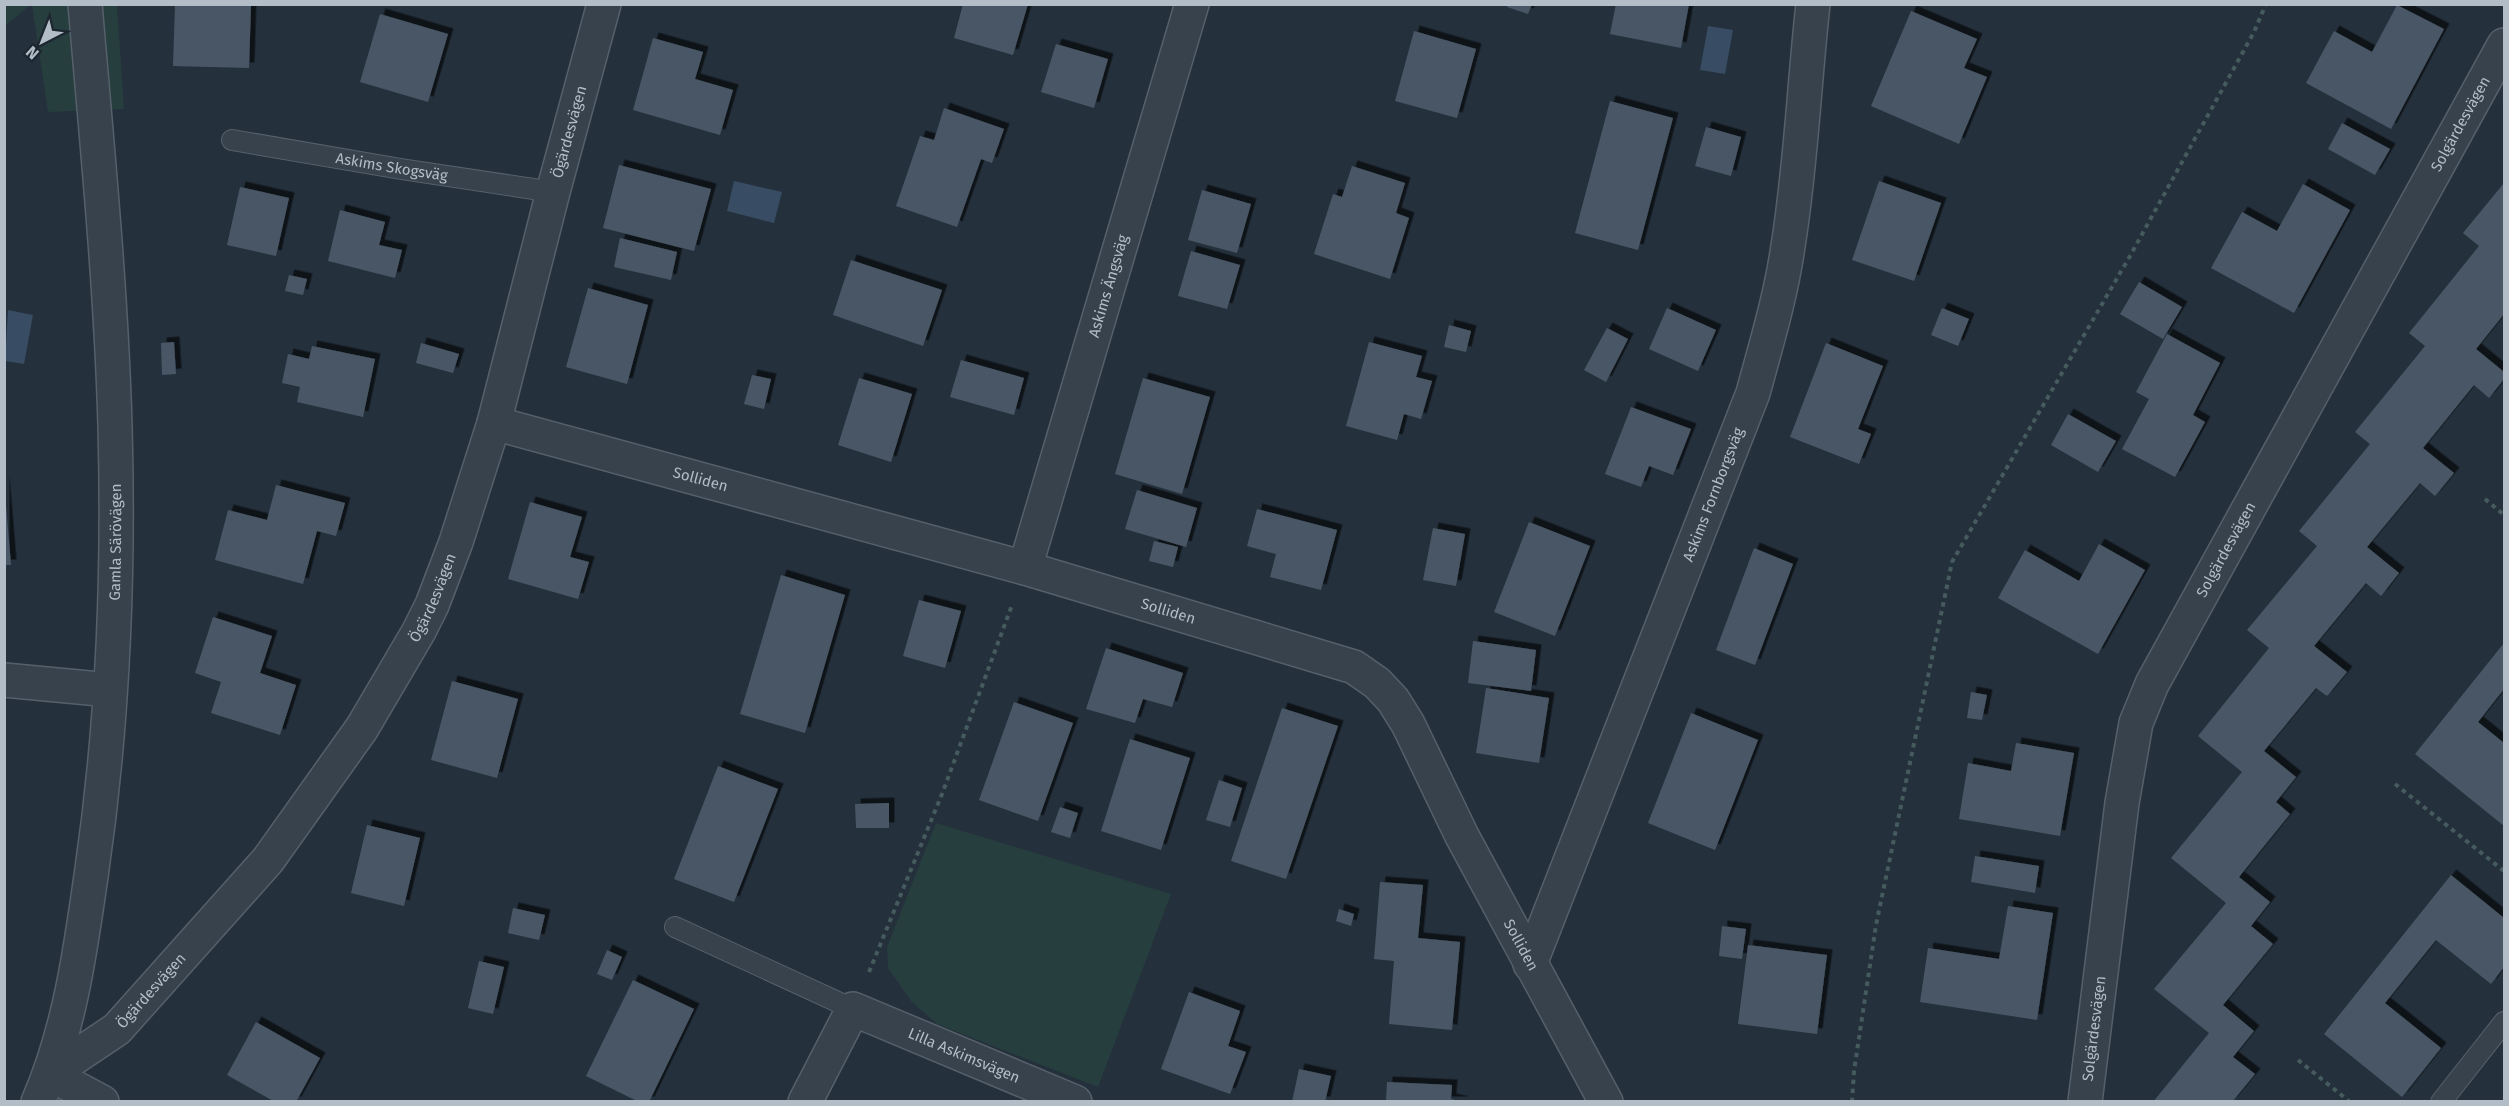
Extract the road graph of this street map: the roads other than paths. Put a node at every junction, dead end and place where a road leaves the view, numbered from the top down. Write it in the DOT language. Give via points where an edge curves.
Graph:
graph roads {
  1 [pos="85,4"];
  2 [pos="604,4"];
  3 [pos="1192,4"];
  4 [pos="1813,4"];
  5 [pos="2505,45"];
  6 [pos="232,140"];
  7 [pos="553,192"];
  8 [pos="494,423"];
  9 [pos="1025,568"];
  10 [pos="4,680"];
  11 [pos="110,690"];
  12 [pos="675,927"];
  13 [pos="1530,964"];
  14 [pos="853,1009"];
  15 [pos="2505,1022"];
  16 [pos="44,1088"];
  17 [pos="102,1101"];
  18 [pos="805,1101"];
  19 [pos="1075,1101"];
  20 [pos="1606,1101"];
  21 [pos="2085,1101"];
  22 [pos="2441,1101"];
  1 -- 11 [label="street, Gamla Särövägen" via="106,251 115,427"];
  2 -- 7 [label="street, Ögärdesvägen"];
  3 -- 9 [label="street, Askims Ängsväg"];
  4 -- 13 [label="street, Askims Fornborgsväg" via="1788,248 1753,393"];
  5 -- 21 [label="street, Solgärdesvägen" via="2152,684 2136,723 2122,803"];
  6 -- 7 [label="lane, Askims Skogsväg"];
  7 -- 8 [label="street, Ögärdesvägen"];
  8 -- 9 [label="street, Solliden"];
  8 -- 16 [label="street, Ögärdesvägen" via="432,605 362,728 268,860 117,1029"];
  9 -- 13 [label="street, Solliden" via="1315,654 1354,667 1377,683 1408,724"];
  10 -- 11 [label="street"];
  11 -- 16 [label="street, Gamla Särövägen" via="102,799 82,934"];
  12 -- 14 [label="lane"];
  13 -- 20 [label="street, Solliden"];
  14 -- 18 [label="street"];
  14 -- 19 [label="street, Lilla Askimsvägen"];
  15 -- 22 [label="lane"];
  16 -- 17 [label="street"];
}
